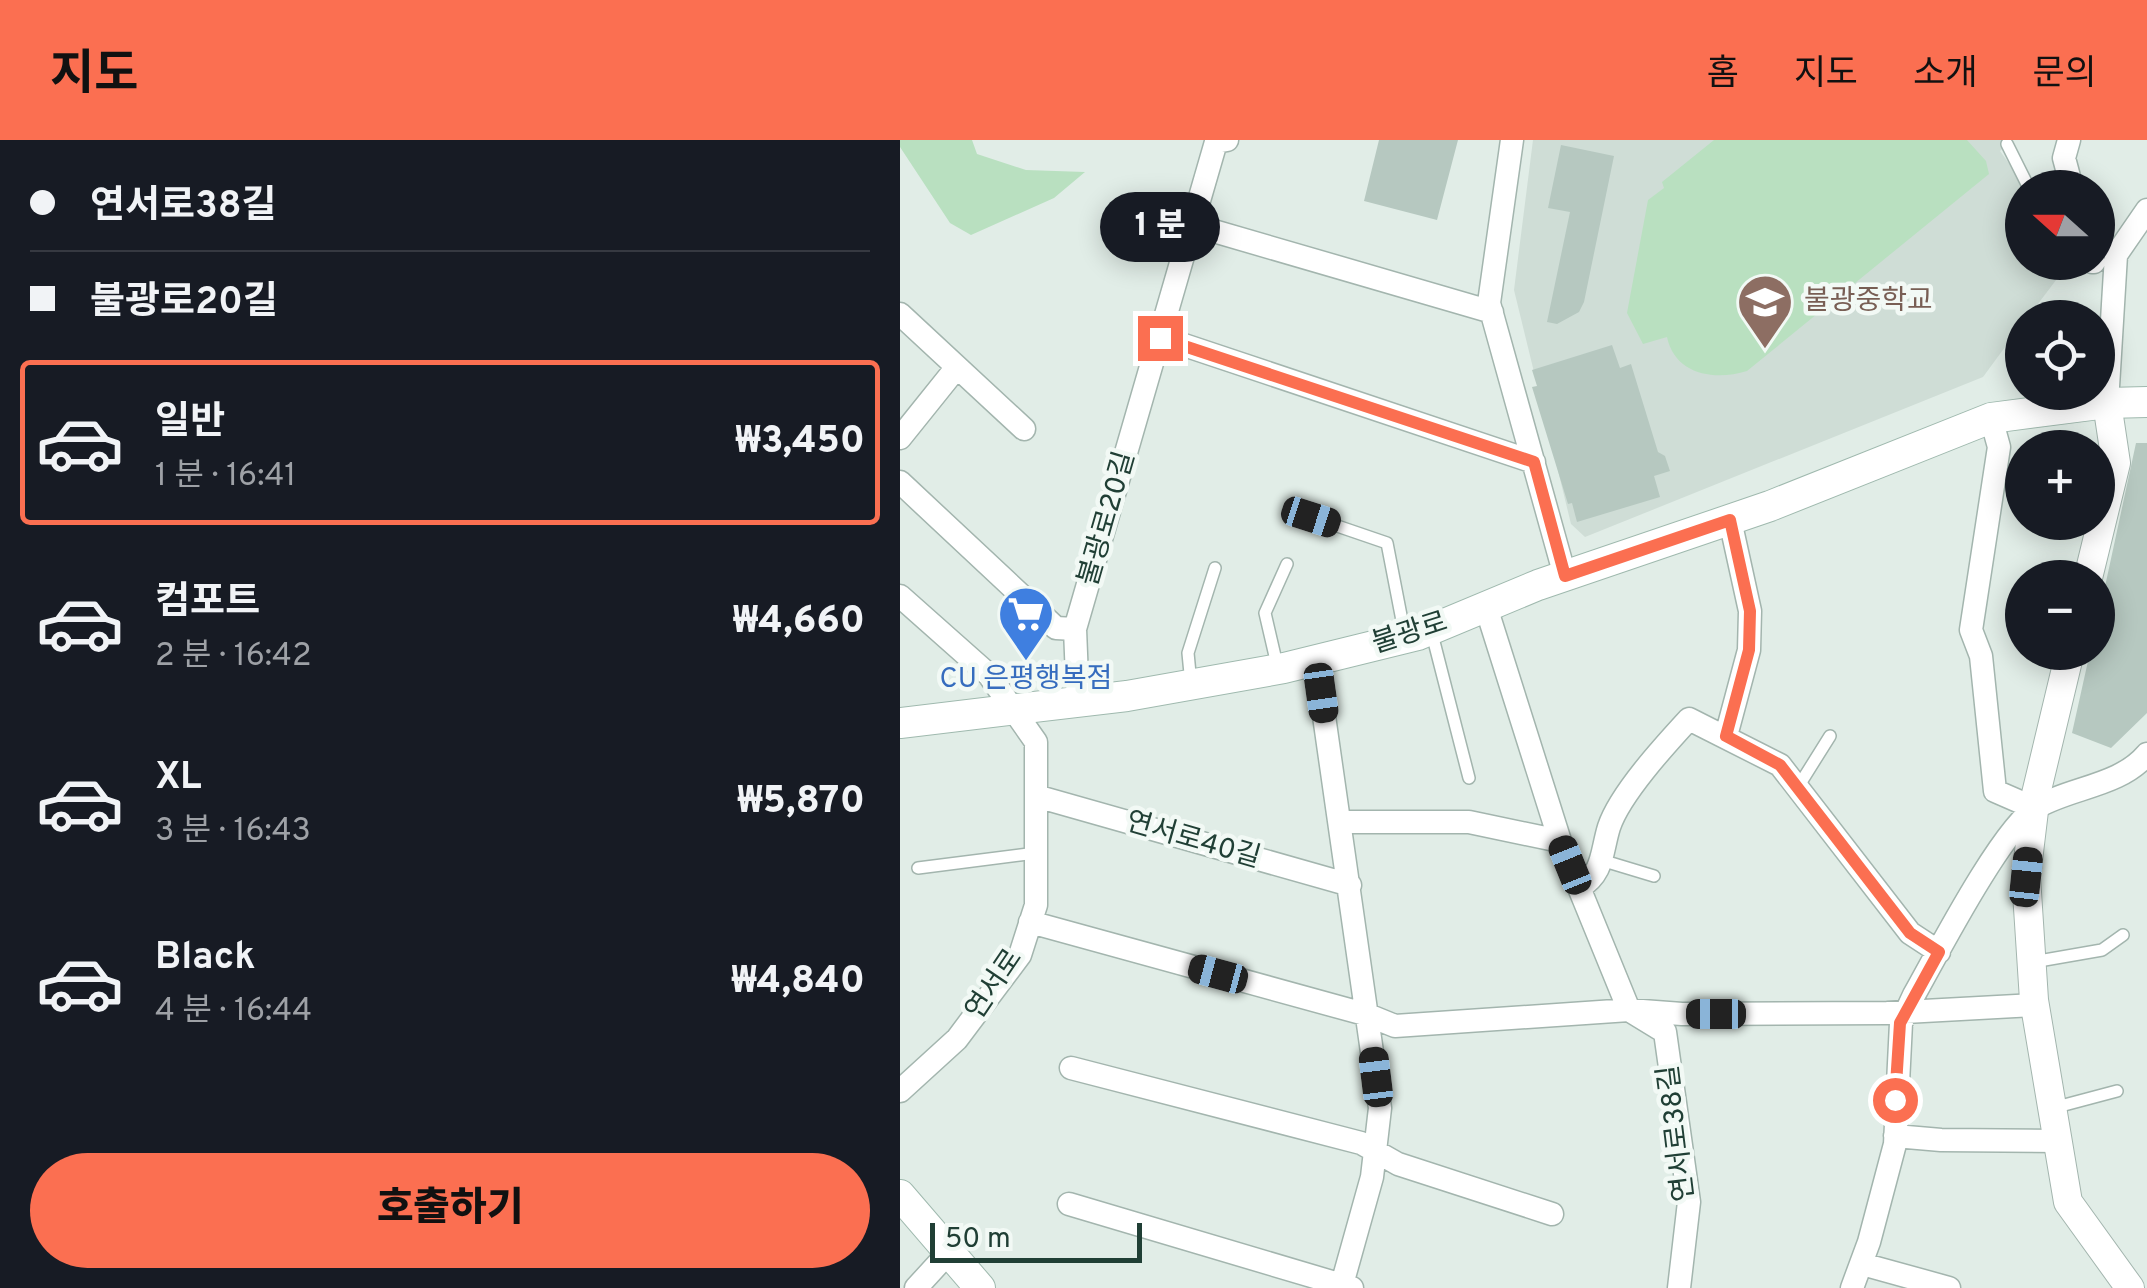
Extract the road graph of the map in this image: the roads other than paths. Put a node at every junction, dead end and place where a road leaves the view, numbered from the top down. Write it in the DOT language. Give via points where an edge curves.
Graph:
graph roads {
  1 [pos="1227,140"];
  2 [pos="1512,140"];
  3 [pos="2068,140"];
  4 [pos="2007,144"];
  5 [pos="2020,170"];
  6 [pos="2067,170"];
  7 [pos="2147,210"];
  8 [pos="1193,225"];
  9 [pos="2115,243"];
  10 [pos="1492,312"];
  11 [pos="900,314"];
  12 [pos="1160,338"];
  13 [pos="957,367"];
  14 [pos="2147,402"];
  15 [pos="2115,403"];
  16 [pos="2053,410"];
  17 [pos="2109,410"];
  18 [pos="1990,418"];
  19 [pos="1024,429"];
  20 [pos="900,438"];
  21 [pos="1534,462"];
  22 [pos="900,482"];
  23 [pos="1311,517"];
  24 [pos="1730,520"];
  25 [pos="2092,560"];
  26 [pos="1288,564"];
  27 [pos="1215,568"];
  28 [pos="1565,576"];
  29 [pos="900,596"];
  30 [pos="1486,607"];
  31 [pos="1076,629"];
  32 [pos="1418,634"];
  33 [pos="1316,660"];
  34 [pos="1278,669"];
  35 [pos="2066,670"];
  36 [pos="1191,685"];
  37 [pos="1078,703"];
  38 [pos="1016,711"];
  39 [pos="900,723"];
  40 [pos="1726,736"];
  41 [pos="1830,736"];
  42 [pos="2141,761"];
  43 [pos="1469,778"];
  44 [pos="1798,788"];
  45 [pos="1036,796"];
  46 [pos="2034,808"];
  47 [pos="1340,822"];
  48 [pos="1560,841"];
  49 [pos="1036,853"];
  50 [pos="1601,860"];
  51 [pos="918,868"];
  52 [pos="1654,876"];
  53 [pos="1350,885"];
  54 [pos="1579,888"];
  55 [pos="1030,922"];
  56 [pos="2122,935"];
  57 [pos="1939,952"];
  58 [pos="2032,962"];
  59 [pos="2035,1005"];
  60 [pos="1629,1010"];
  61 [pos="1906,1011"];
  62 [pos="1368,1015"];
  63 [pos="1071,1068"];
  64 [pos="900,1091"];
  65 [pos="2117,1091"];
  66 [pos="2052,1108"];
  67 [pos="1895,1136"];
  68 [pos="2058,1141"];
  69 [pos="1375,1152"];
  70 [pos="900,1196"];
  71 [pos="1069,1204"];
  72 [pos="1552,1214"];
  73 [pos="949,1252"];
  74 [pos="1862,1264"];
  75 [pos="1345,1287"];
  76 [pos="916,1288"];
  77 [pos="980,1288"];
  78 [pos="1679,1288"];
  79 [pos="1852,1288"];
  80 [pos="1949,1288"];
  81 [pos="2130,1288"];
  1 -- 8 [label="street, 불광로20길" via="1216,142"];
  2 -- 10 [label="street"];
  3 -- 6 [label="street"];
  4 -- 5 [label="lane"];
  7 -- 9 [label="street"];
  8 -- 10 [label="street"];
  8 -- 12 [label="street, 불광로20길"];
  10 -- 21 [label="street"];
  11 -- 13 [label="street"];
  12 -- 21 [label="street"];
  12 -- 31 [label="street, 불광로20길"];
  13 -- 19 [label="street"];
  13 -- 20 [label="street"];
  14 -- 15 [label="main road, 불광로"];
  16 -- 18 [label="main road, 불광로"];
  17 -- 25 [label="street" via="2116,463"];
  18 -- 24 [label="main road, 불광로"];
  18 -- 46 [label="street" via="1999,447 1971,630 1982,656 1995,792"];
  21 -- 28 [label="street"];
  22 -- 31 [label="street" via="1056,628"];
  23 -- 32 [label="lane" via="1387,542"];
  24 -- 28 [label="main road, 불광로"];
  24 -- 40 [label="street" via="1750,611 1749,650"];
  26 -- 34 [label="lane" via="1265,613"];
  27 -- 36 [label="lane" via="1188,654"];
  28 -- 30 [label="main road, 불광로"];
  29 -- 38 [label="street, 연서로" via="989,675"];
  30 -- 32 [label="main road, 불광로"];
  30 -- 48 [label="street"];
  31 -- 37 [label="street, 불광로20길"];
  32 -- 33 [label="main road, 불광로"];
  32 -- 43 [label="lane"];
  33 -- 34 [label="main road, 불광로"];
  33 -- 47 [label="street"];
  34 -- 36 [label="main road, 불광로"];
  35 -- 46 [label="street"];
  36 -- 37 [label="main road, 불광로"];
  37 -- 38 [label="main road, 불광로"];
  38 -- 39 [label="main road, 불광로"];
  38 -- 45 [label="street, 연서로" via="1036,742"];
  40 -- 44 [label="street" via="1780,765"];
  40 -- 50 [label="street" via="1689,720 1657,753 1611,822"];
  41 -- 44 [label="lane"];
  42 -- 46 [label="street"];
  44 -- 57 [label="street" via="1910,933"];
  45 -- 49 [label="street, 연서로"];
  45 -- 53 [label="street, 연서로40길"];
  46 -- 57 [label="street" via="2007,837"];
  46 -- 58 [label="street" via="2026,877"];
  47 -- 48 [label="street" via="1469,822"];
  47 -- 53 [label="street"];
  48 -- 54 [label="street"];
  49 -- 51 [label="lane"];
  49 -- 55 [label="street, 연서로"];
  50 -- 52 [label="lane"];
  50 -- 54 [label="street" via="1593,880"];
  53 -- 62 [label="street"];
  54 -- 60 [label="street"];
  55 -- 62 [label="street"];
  55 -- 64 [label="street, 연서로" via="1020,955 957,1039"];
  56 -- 58 [label="lane" via="2102,950"];
  57 -- 61 [label="street"];
  58 -- 59 [label="street"];
  59 -- 61 [label="street"];
  59 -- 66 [label="street"];
  60 -- 61 [label="street"];
  60 -- 62 [label="street" via="1395,1026"];
  60 -- 78 [label="street, 연서로38길" via="1666,1032 1689,1202"];
  61 -- 67 [label="street"];
  62 -- 69 [label="street" via="1380,1108"];
  63 -- 69 [label="street"];
  65 -- 66 [label="lane"];
  66 -- 68 [label="street"];
  67 -- 68 [label="street"];
  67 -- 74 [label="street"];
  68 -- 81 [label="street" via="2068,1202"];
  69 -- 72 [label="street"];
  69 -- 75 [label="street"];
  70 -- 73 [label="main road"];
  71 -- 75 [label="street"];
  73 -- 76 [label="street"];
  73 -- 77 [label="main road"];
  74 -- 79 [label="street"];
  74 -- 80 [label="street"];
}
